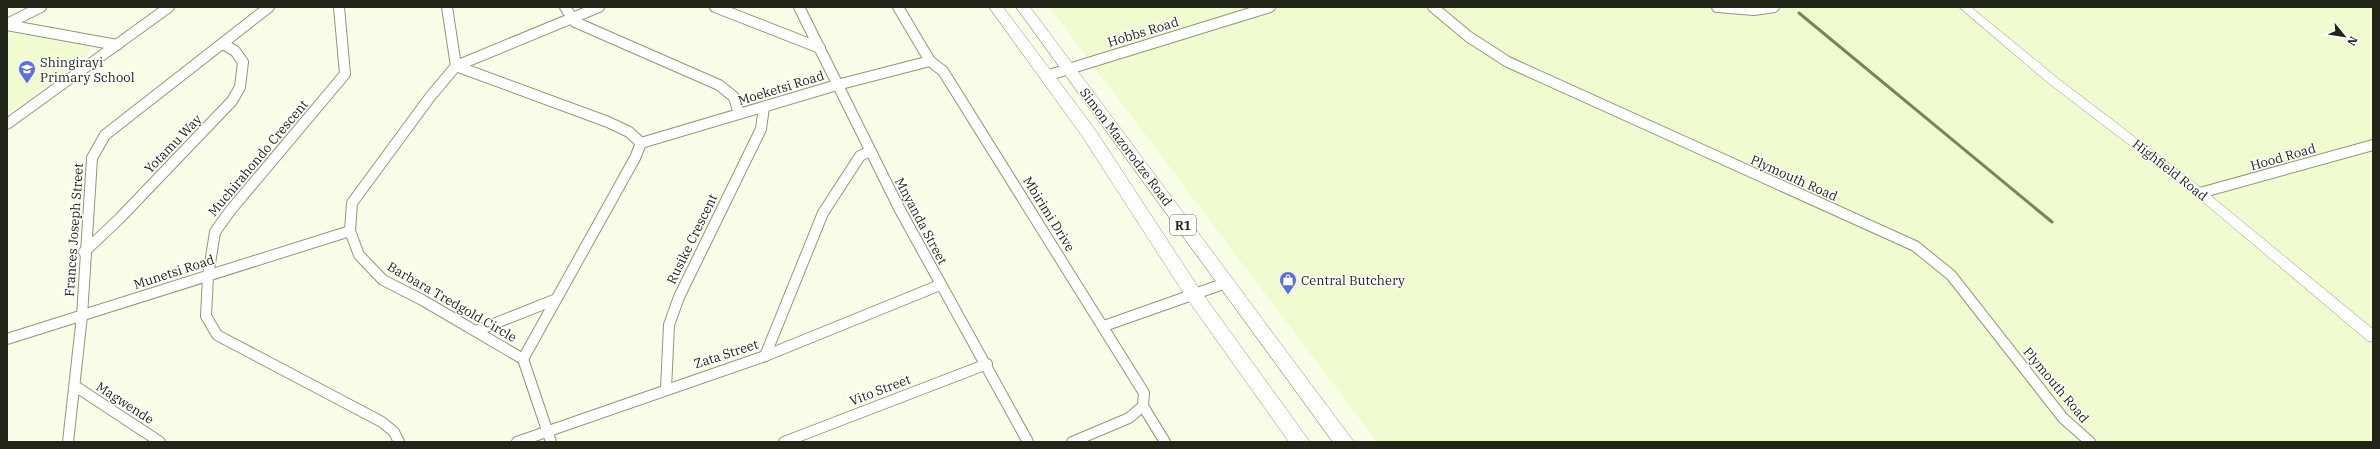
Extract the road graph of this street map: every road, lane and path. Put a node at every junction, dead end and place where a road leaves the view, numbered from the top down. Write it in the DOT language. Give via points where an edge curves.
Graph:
graph roads {
  1 [pos="41,7"];
  2 [pos="169,7"];
  3 [pos="269,7"];
  4 [pos="340,7"];
  5 [pos="447,7"];
  6 [pos="565,7"];
  7 [pos="599,7"];
  8 [pos="714,7"];
  9 [pos="799,7"];
  10 [pos="898,7"];
  11 [pos="996,7"];
  12 [pos="1022,7"];
  13 [pos="1270,7"];
  14 [pos="1433,7"];
  15 [pos="1717,7"];
  16 [pos="1774,7"];
  17 [pos="1964,7"];
  18 [pos="572,18"];
  19 [pos="7,25"];
  20 [pos="223,44"];
  21 [pos="117,45"];
  22 [pos="820,48"];
  23 [pos="930,61"];
  24 [pos="456,66"];
  25 [pos="1068,69"];
  26 [pos="1046,76"];
  27 [pos="838,85"];
  28 [pos="764,107"];
  29 [pos="739,114"];
  30 [pos="7,124"];
  31 [pos="1088,132"];
  32 [pos="641,143"];
  33 [pos="2373,145"];
  34 [pos="870,150"];
  35 [pos="2200,193"];
  36 [pos="350,230"];
  37 [pos="84,252"];
  38 [pos="208,276"];
  39 [pos="1226,283"];
  40 [pos="940,285"];
  41 [pos="1194,295"];
  42 [pos="554,300"];
  43 [pos="82,316"];
  44 [pos="1104,326"];
  45 [pos="476,331"];
  46 [pos="2373,337"];
  47 [pos="7,339"];
  48 [pos="765,356"];
  49 [pos="523,359"];
  50 [pos="987,364"];
  51 [pos="75,386"];
  52 [pos="666,389"];
  53 [pos="1143,406"];
  54 [pos="548,430"];
  55 [pos="68,442"];
  56 [pos="160,442"];
  57 [pos="399,442"];
  58 [pos="517,442"];
  59 [pos="551,442"];
  60 [pos="784,442"];
  61 [pos="1028,442"];
  62 [pos="1072,442"];
  63 [pos="1165,442"];
  64 [pos="1300,442"];
  65 [pos="1344,442"];
  66 [pos="2090,442"];
  1 -- 19 [label="street"];
  2 -- 21 [label="street"];
  3 -- 20 [label="street, Frances Joseph Street"];
  4 -- 38 [label="street, Muchirahondo Crescent" via="345,74 215,232"];
  5 -- 24 [label="street"];
  6 -- 18 [label="street"];
  7 -- 18 [label="street"];
  8 -- 22 [label="street"];
  9 -- 22 [label="street, Mnyanda Street"];
  10 -- 23 [label="street, Mbirimi Drive"];
  11 -- 26 [label="highway, Simon Mazorodze Road / R1"];
  12 -- 25 [label="highway, Simon Mazorodze Road / R1"];
  13 -- 25 [label="street, Hobbs Road"];
  14 -- 66 [label="street, Plymouth Road" via="1466,37 1508,62 1915,246 1951,275 2064,418"];
  15 -- 16 [label="street" via="1754,10"];
  17 -- 35 [label="street, Highfield Road" via="2051,79"];
  18 -- 24 [label="street"];
  18 -- 29 [label="street" via="588,29 719,85 737,100"];
  19 -- 21 [label="street"];
  20 -- 37 [label="street, Frances Joseph Street" via="196,62 105,135 97,146 92,158"];
  20 -- 37 [label="street, Yotamu Way" via="235,51 243,62 240,87 232,101 120,219"];
  21 -- 30 [label="street"];
  22 -- 27 [label="street, Mnyanda Street"];
  23 -- 27 [label="street, Moeketsi Road"];
  23 -- 44 [label="street, Mbirimi Drive" via="943,71"];
  24 -- 32 [label="street" via="608,122 629,132"];
  24 -- 36 [label="street, Barbara Tredgold Circle" via="352,203"];
  25 -- 26 [label="street, Hobbs Road"];
  25 -- 31 [label="highway" via="1065,75 1066,83 1085,108"];
  25 -- 39 [label="highway, Simon Mazorodze Road / R1"];
  26 -- 31 [label="highway, Simon Mazorodze Road / R1"];
  27 -- 28 [label="street, Moeketsi Road"];
  27 -- 34 [label="street, Mnyanda Street"];
  28 -- 29 [label="street, Moeketsi Road"];
  28 -- 52 [label="street, Rusike Crescent" via="761,129 679,297 666,350"];
  29 -- 32 [label="street, Moeketsi Road"];
  31 -- 41 [label="highway, Simon Mazorodze Road / R1"];
  32 -- 42 [label="street, Barbara Tredgold Circle" via="635,158"];
  33 -- 35 [label="street, Hood Road"];
  34 -- 40 [label="street, Mnyanda Street"];
  34 -- 48 [label="street" via="860,156 824,213"];
  35 -- 46 [label="street, Highfield Road"];
  36 -- 38 [label="street, Munetsi Road"];
  36 -- 45 [label="street, Barbara Tredgold Circle" via="359,255 383,280"];
  37 -- 43 [label="street, Frances Joseph Street"];
  38 -- 43 [label="street, Munetsi Road"];
  38 -- 57 [label="street, Muchirahondo Crescent" via="206,316 217,335 382,422 394,432"];
  39 -- 41 [label="street"];
  39 -- 65 [label="highway, Simon Mazorodze Road / R1"];
  40 -- 48 [label="street, Zata Street"];
  40 -- 50 [label="street, Mnyanda Street"];
  41 -- 44 [label="street"];
  41 -- 64 [label="highway, Simon Mazorodze Road / R1"];
  42 -- 45 [label="street"];
  42 -- 49 [label="street, Barbara Tredgold Circle"];
  43 -- 47 [label="street, Munetsi Road"];
  43 -- 51 [label="street, Frances Joseph Street"];
  44 -- 53 [label="street, Mbirimi Drive" via="1144,393"];
  45 -- 49 [label="street, Barbara Tredgold Circle"];
  48 -- 52 [label="street, Zata Street"];
  49 -- 54 [label="street"];
  50 -- 60 [label="street, Vito Street"];
  50 -- 61 [label="street, Mnyanda Street"];
  51 -- 55 [label="street, Frances Joseph Street"];
  51 -- 56 [label="street, Magwende"];
  52 -- 54 [label="street, Zata Street"];
  53 -- 62 [label="street" via="1129,418"];
  53 -- 63 [label="street, Mbirimi Drive"];
  54 -- 58 [label="street, Zata Street"];
  54 -- 59 [label="street"];
}
